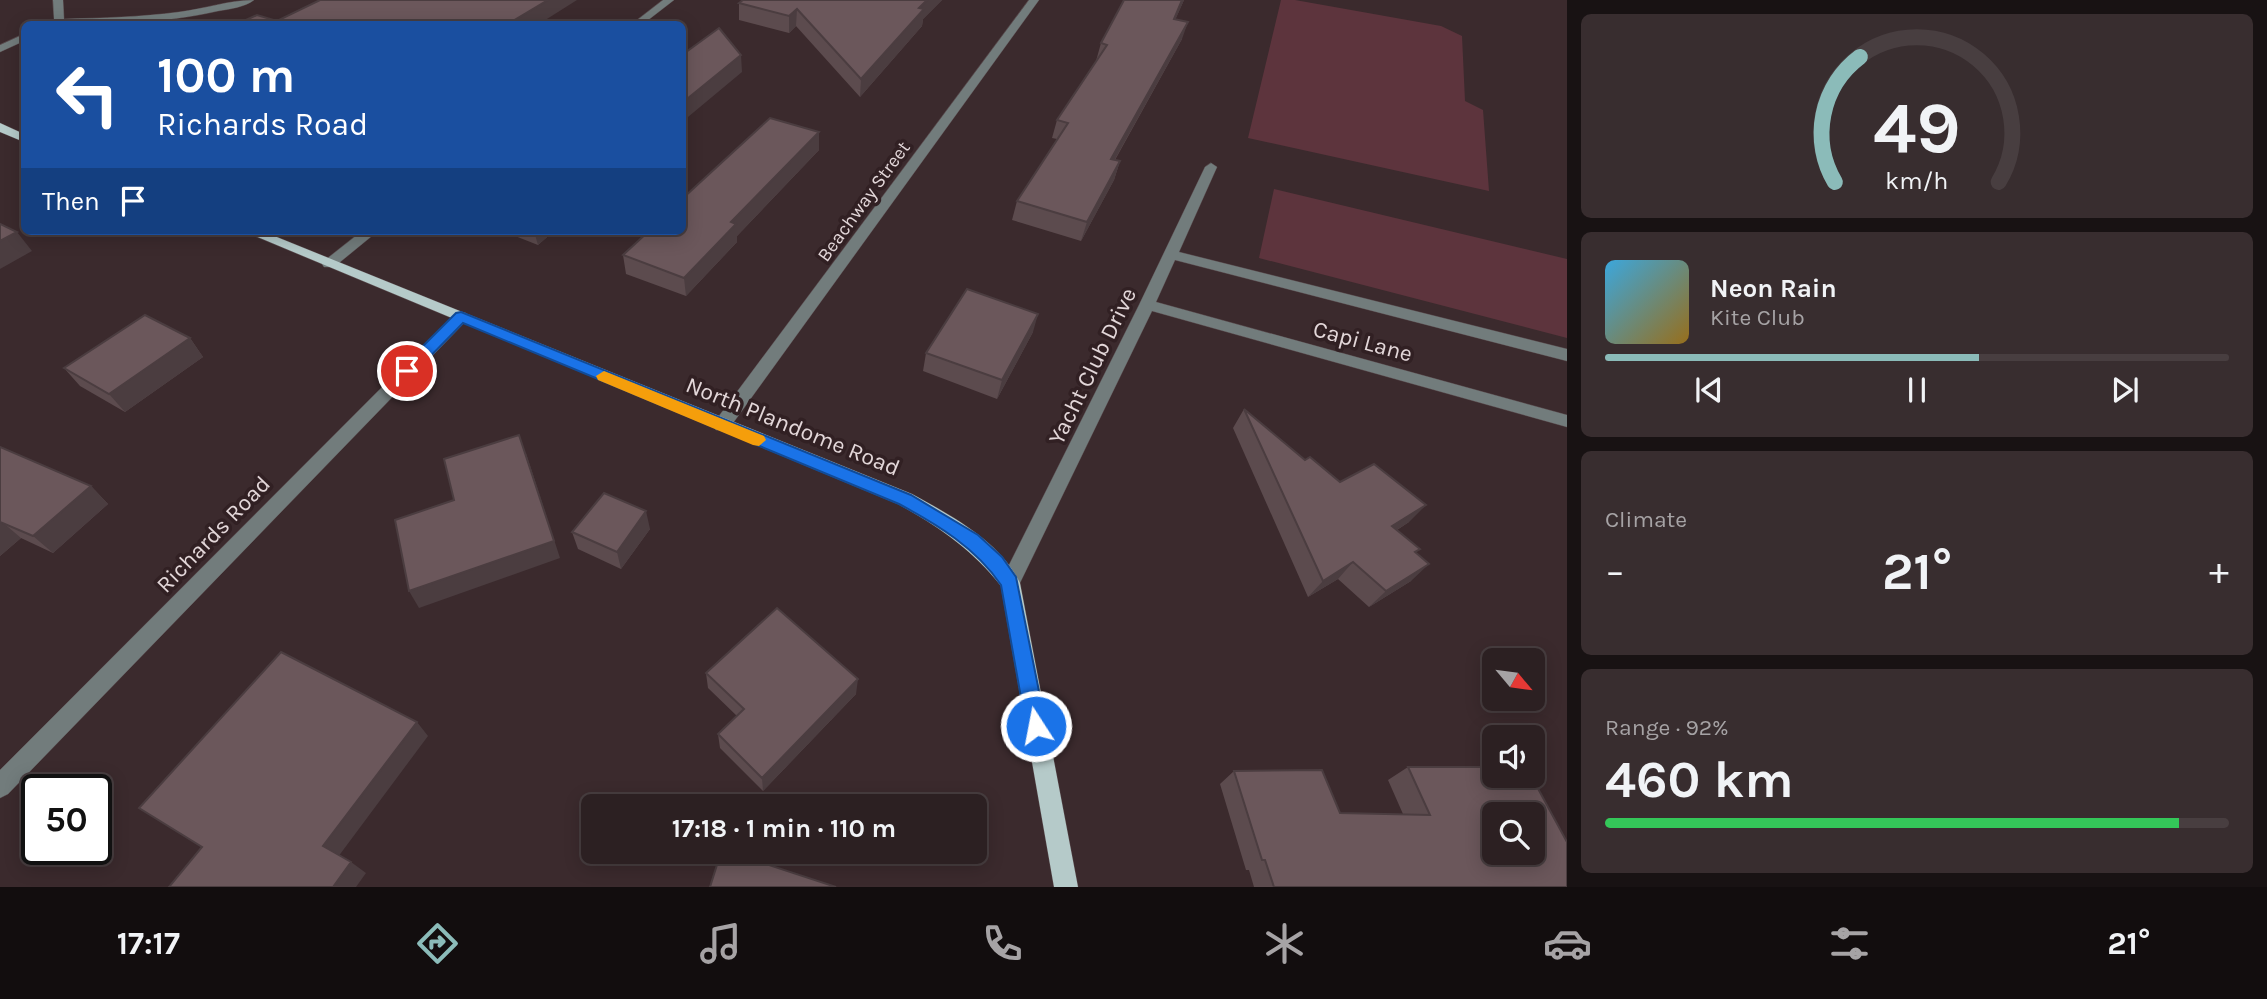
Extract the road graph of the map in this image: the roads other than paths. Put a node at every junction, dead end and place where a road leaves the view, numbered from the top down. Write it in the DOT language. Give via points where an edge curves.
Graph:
graph roads {
  1 [pos="58,0"];
  2 [pos="250,0"];
  3 [pos="669,0"];
  4 [pos="1034,0"];
  5 [pos="56,21"];
  6 [pos="136,21"];
  7 [pos="641,21"];
  8 [pos="21,38"];
  9 [pos="0,49"];
  10 [pos="0,127"];
  11 [pos="21,137"];
  12 [pos="1211,167"];
  13 [pos="260,235"];
  14 [pos="366,235"];
  15 [pos="1171,254"];
  16 [pos="329,264"];
  17 [pos="1147,305"];
  18 [pos="461,317"];
  19 [pos="1567,355"];
  20 [pos="1567,421"];
  21 [pos="722,425"];
  22 [pos="1010,583"];
  23 [pos="0,786"];
  24 [pos="1066,887"];
  1 -- 5 [label="street"];
  2 -- 6 [label="street"];
  3 -- 7 [label="street"];
  4 -- 21 [label="street, Beachway Street"];
  8 -- 9 [label="street"];
  10 -- 11 [label="main road"];
  12 -- 15 [label="street, Yacht Club Drive"];
  13 -- 16 [label="main road, North Plandome Road"];
  14 -- 16 [label="street"];
  15 -- 17 [label="street, Yacht Club Drive"];
  15 -- 19 [label="street"];
  16 -- 18 [label="main road, North Plandome Road"];
  17 -- 20 [label="street, Capi Lane"];
  17 -- 22 [label="street, Yacht Club Drive"];
  18 -- 21 [label="main road, North Plandome Road"];
  18 -- 23 [label="street, Richards Road"];
  21 -- 22 [label="main road, North Plandome Road" via="929,512 972,541"];
  22 -- 24 [label="main road, North Plandome Road"];
}
